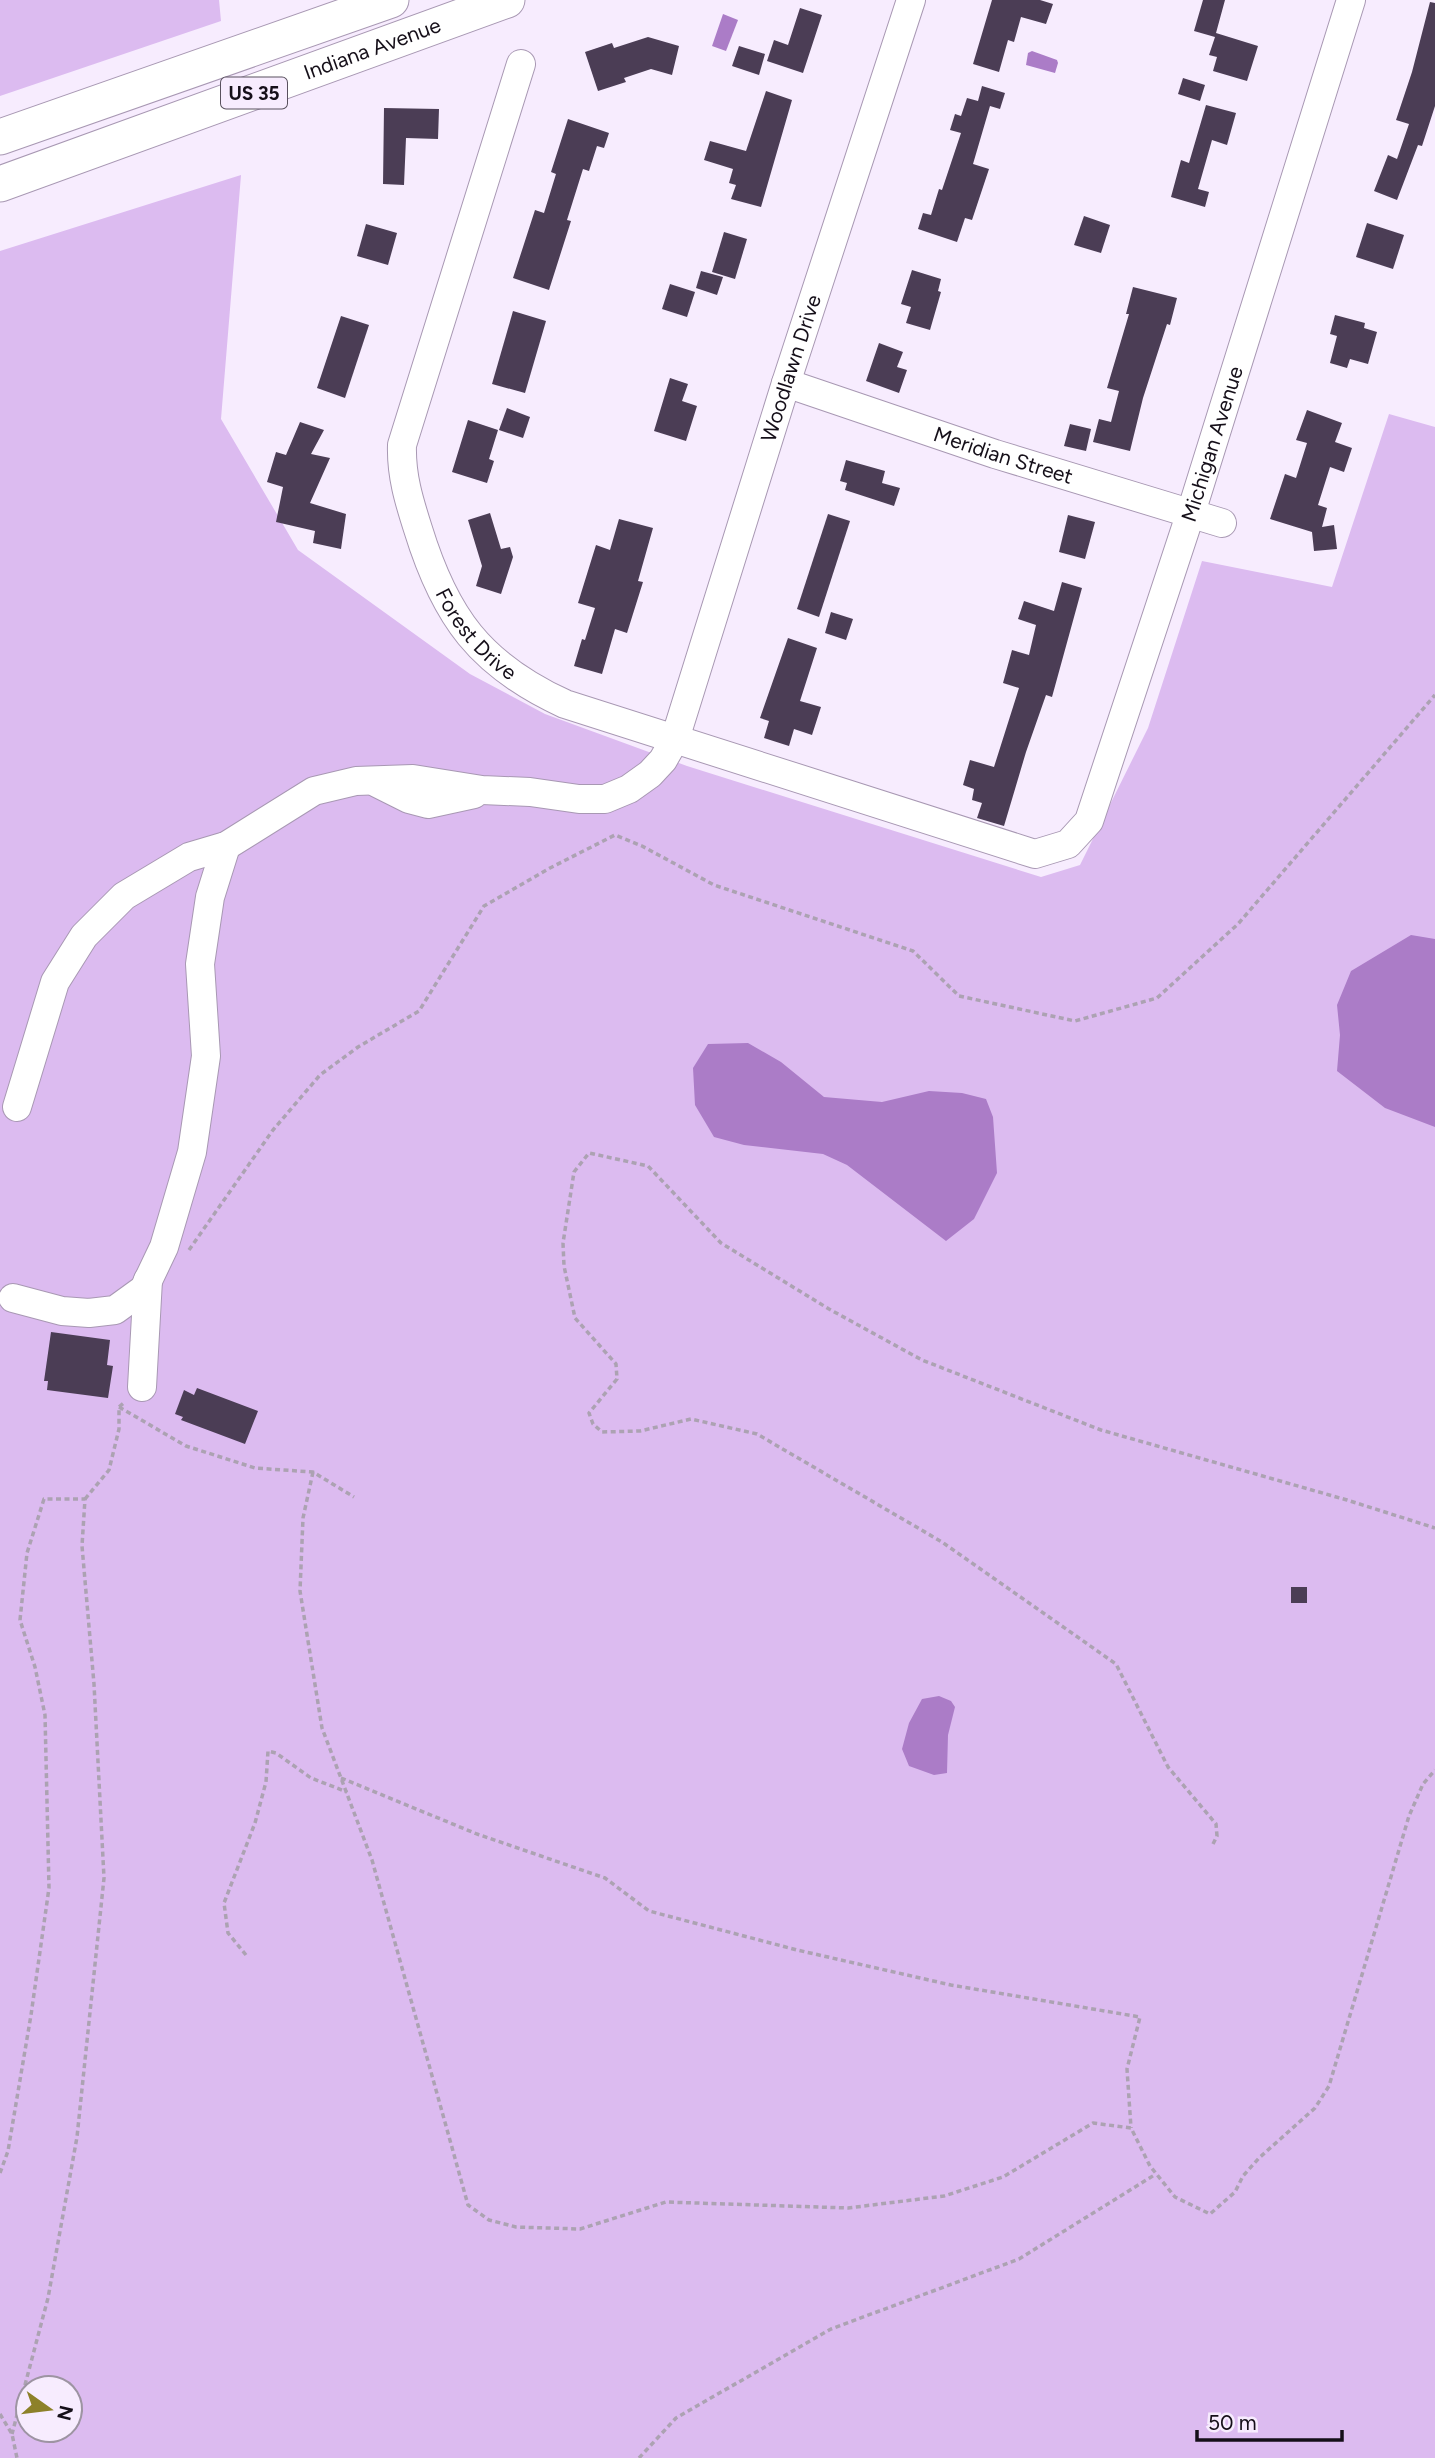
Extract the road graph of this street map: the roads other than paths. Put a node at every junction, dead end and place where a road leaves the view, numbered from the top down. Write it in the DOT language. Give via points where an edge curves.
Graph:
graph roads {
  1 [pos="391,0"];
  2 [pos="507,0"];
  3 [pos="911,0"];
  4 [pos="1350,0"];
  5 [pos="330,23"];
  6 [pos="343,61"];
  7 [pos="521,64"];
  8 [pos="0,137"];
  9 [pos="0,184"];
  10 [pos="786,383"];
  11 [pos="1190,512"];
  12 [pos="1222,523"];
  13 [pos="674,739"];
  14 [pos="226,845"];
  15 [pos="1035,854"];
  16 [pos="17,1107"];
  17 [pos="148,1280"];
  18 [pos="13,1298"];
  19 [pos="142,1387"];
  1 -- 5 [label="main road, Indiana Avenue / US 35"];
  2 -- 6 [label="main road, Indiana Avenue / US 35"];
  3 -- 10 [label="street, Woodlawn Drive"];
  4 -- 11 [label="street, Michigan Avenue"];
  5 -- 6 [label="main road"];
  5 -- 8 [label="main road, Indiana Avenue / US 35"];
  6 -- 9 [label="main road, Indiana Avenue / US 35"];
  7 -- 13 [label="street, Forest Drive" via="407,424 402,445 404,484 439,588 480,649 540,693"];
  10 -- 11 [label="street, Meridian Street" via="995,454"];
  10 -- 13 [label="street, Woodlawn Drive"];
  11 -- 12 [label="street, Meridian Street"];
  11 -- 15 [label="street, Michigan Avenue" via="1089,821 1068,844"];
  13 -- 14 [label="street, Woodlawn Drive" via="650,774 605,799 482,790 428,804 374,782 356,780 314,791"];
  13 -- 15 [label="street, Forest Drive"];
  14 -- 16 [label="street" via="190,858 124,896 83,936 55,982"];
  14 -- 17 [label="street" via="210,897 200,964 206,1056 191,1152 164,1247"];
  17 -- 18 [label="street" via="144,1289 115,1310 62,1311"];
  17 -- 19 [label="street"];
}
